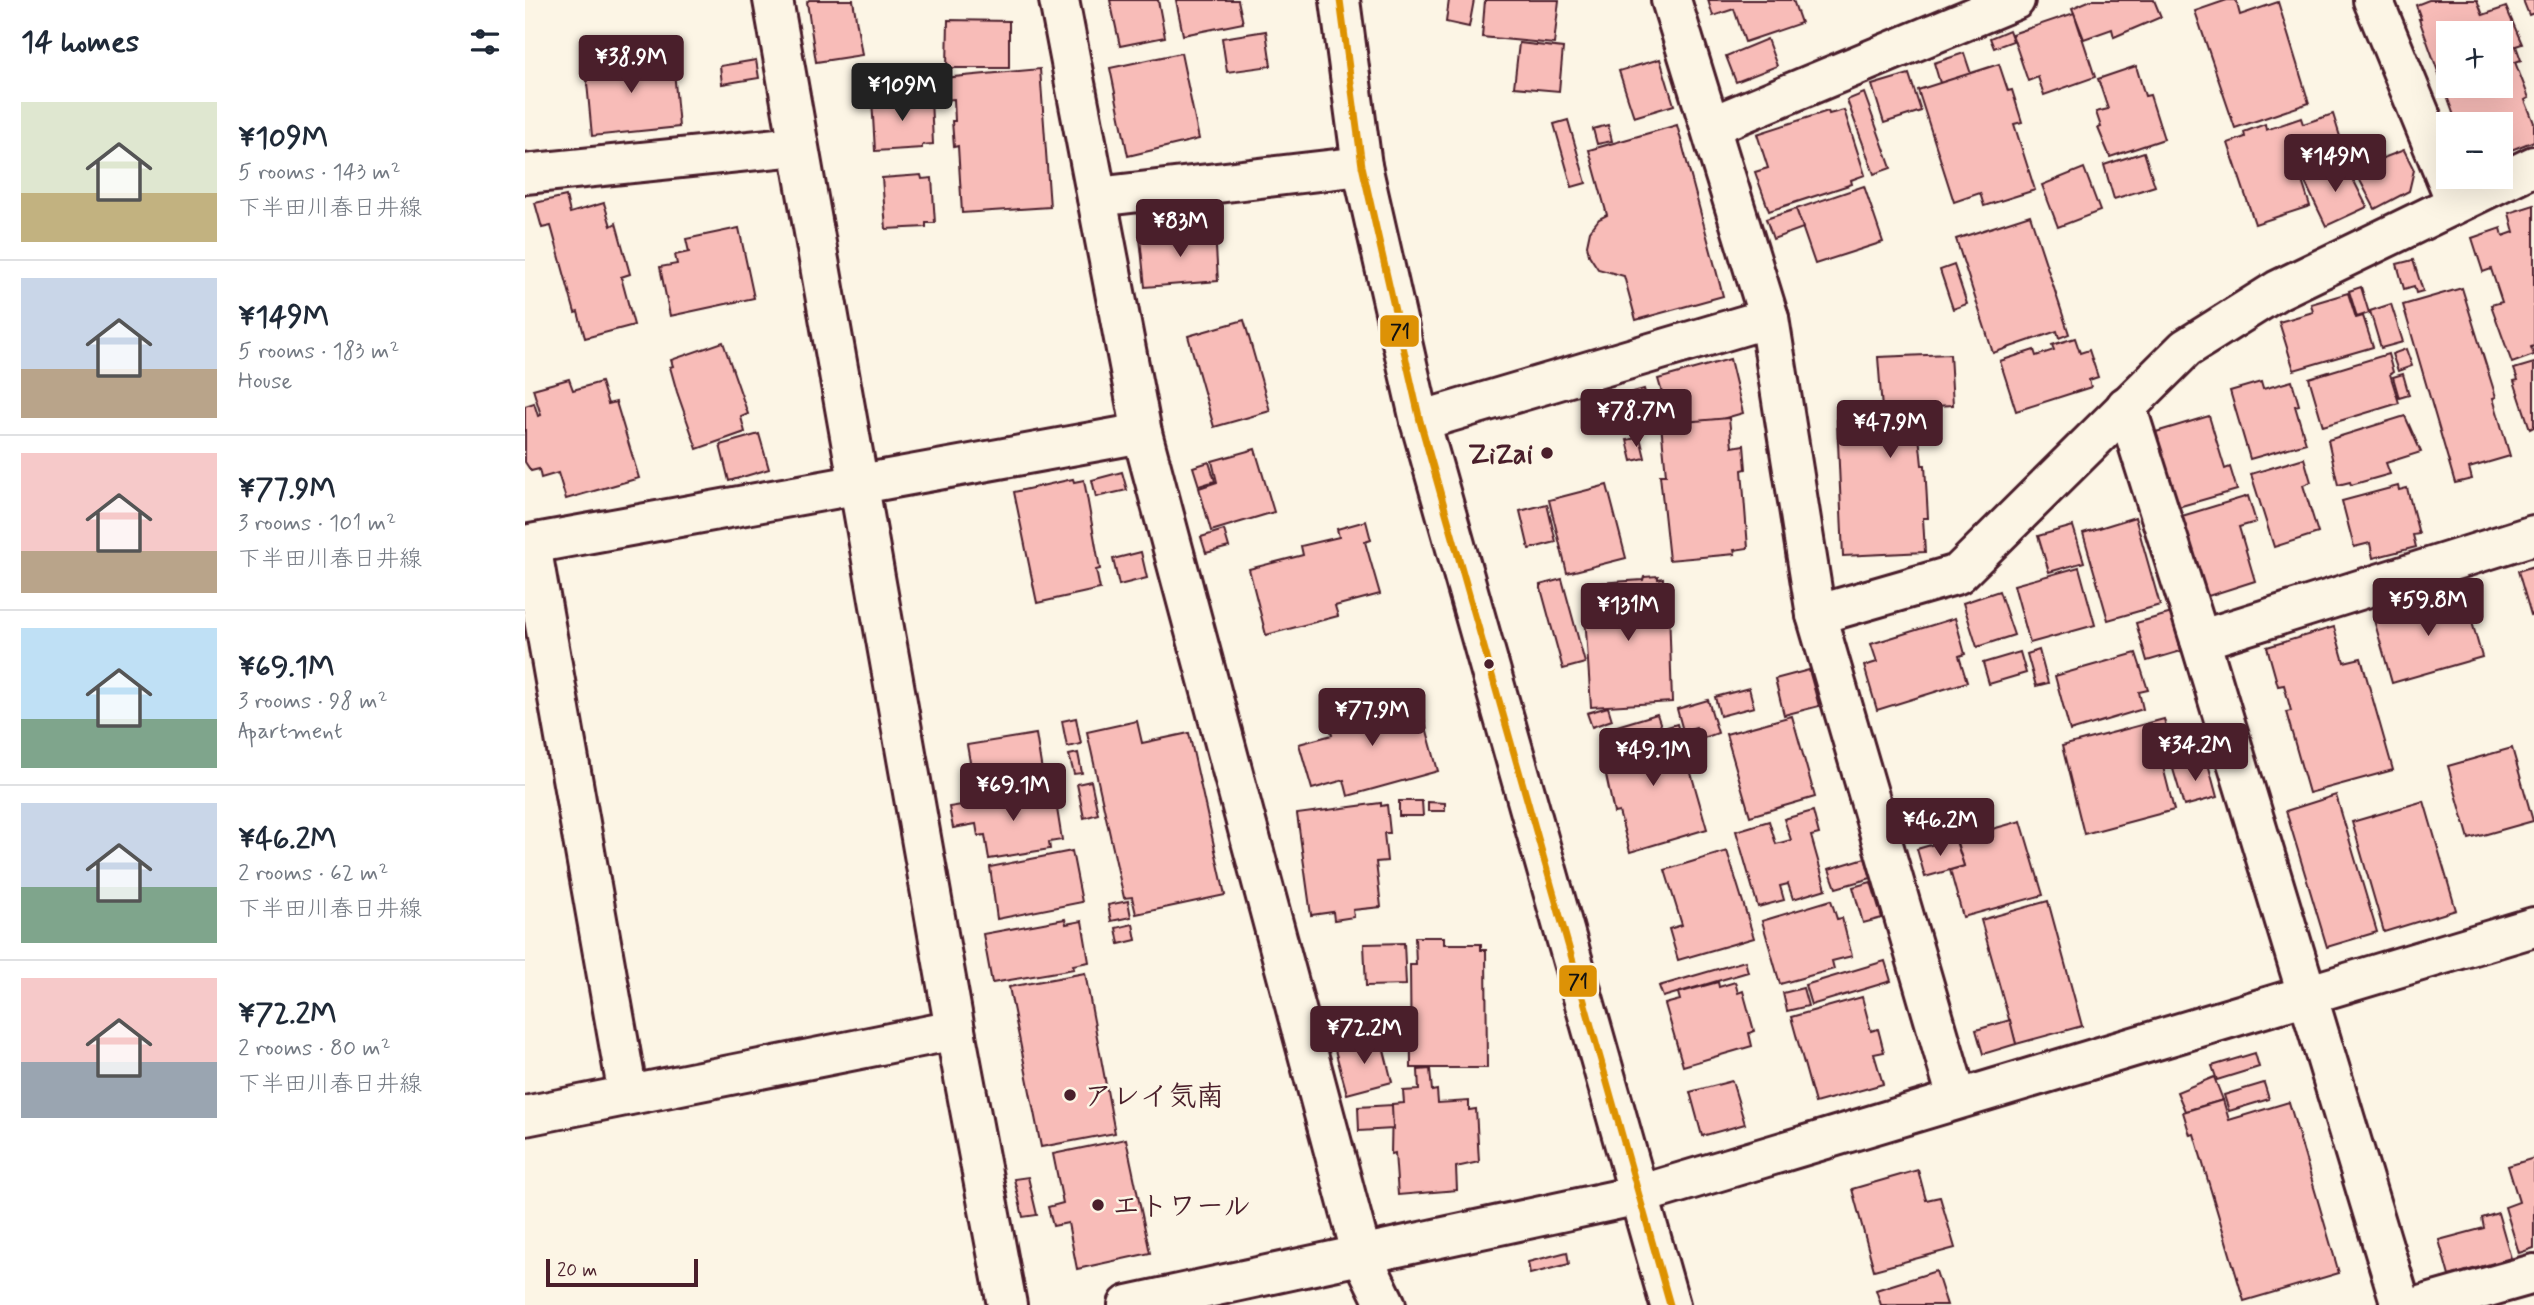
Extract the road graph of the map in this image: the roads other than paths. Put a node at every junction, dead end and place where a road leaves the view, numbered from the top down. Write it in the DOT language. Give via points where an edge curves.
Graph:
graph roads {
  1 [pos="773,0"];
  2 [pos="1059,0"];
  3 [pos="1341,0"];
  4 [pos="1671,0"];
  5 [pos="2015,0"];
  6 [pos="2373,0"];
  7 [pos="1711,126"];
  8 [pos="797,146"];
  9 [pos="1362,166"];
  10 [pos="2534,166"];
  11 [pos="525,174"];
  12 [pos="1097,197"];
  13 [pos="2456,202"];
  14 [pos="1769,318"];
  15 [pos="2126,406"];
  16 [pos="1420,421"];
  17 [pos="1142,433"];
  18 [pos="859,485"];
  19 [pos="2534,535"];
  20 [pos="528,545"];
  21 [pos="1816,615"];
  22 [pos="2200,640"];
  23 [pos="2534,927"];
  24 [pos="2307,997"];
  25 [pos="955,1030"];
  26 [pos="628,1095"];
  27 [pos="1957,1098"];
  28 [pos="525,1116"];
  29 [pos="1639,1195"];
  30 [pos="1362,1256"];
  31 [pos="2534,1274"];
  32 [pos="1007,1305"];
  33 [pos="1128,1305"];
  34 [pos="1386,1305"];
  35 [pos="1670,1305"];
  36 [pos="2401,1305"];
  37 [pos="2424,1305"];
  1 -- 8 [label="street"];
  2 -- 12 [label="street"];
  3 -- 9 [label="street"];
  4 -- 7 [label="street"];
  5 -- 7 [label="street"];
  6 -- 13 [label="street"];
  7 -- 14 [label="street"];
  8 -- 11 [label="street"];
  8 -- 18 [label="street"];
  9 -- 12 [label="street"];
  9 -- 16 [label="street"];
  10 -- 13 [label="street"];
  12 -- 17 [label="street"];
  13 -- 15 [label="street" via="2278,290 2186,348"];
  14 -- 16 [label="street"];
  14 -- 21 [label="street"];
  15 -- 21 [label="street" via="1958,574"];
  15 -- 22 [label="street"];
  16 -- 29 [label="street"];
  17 -- 18 [label="street"];
  17 -- 30 [label="street"];
  18 -- 20 [label="street"];
  18 -- 25 [label="street"];
  19 -- 22 [label="street"];
  20 -- 26 [label="street"];
  21 -- 27 [label="street"];
  22 -- 24 [label="street"];
  23 -- 24 [label="street"];
  24 -- 27 [label="street"];
  24 -- 36 [label="street"];
  25 -- 26 [label="street"];
  25 -- 32 [label="street"];
  26 -- 28 [label="street"];
  27 -- 29 [label="street"];
  29 -- 30 [label="street"];
  29 -- 35 [label="street"];
  30 -- 33 [label="street"];
  30 -- 34 [label="street"];
  31 -- 37 [label="street"];
}
